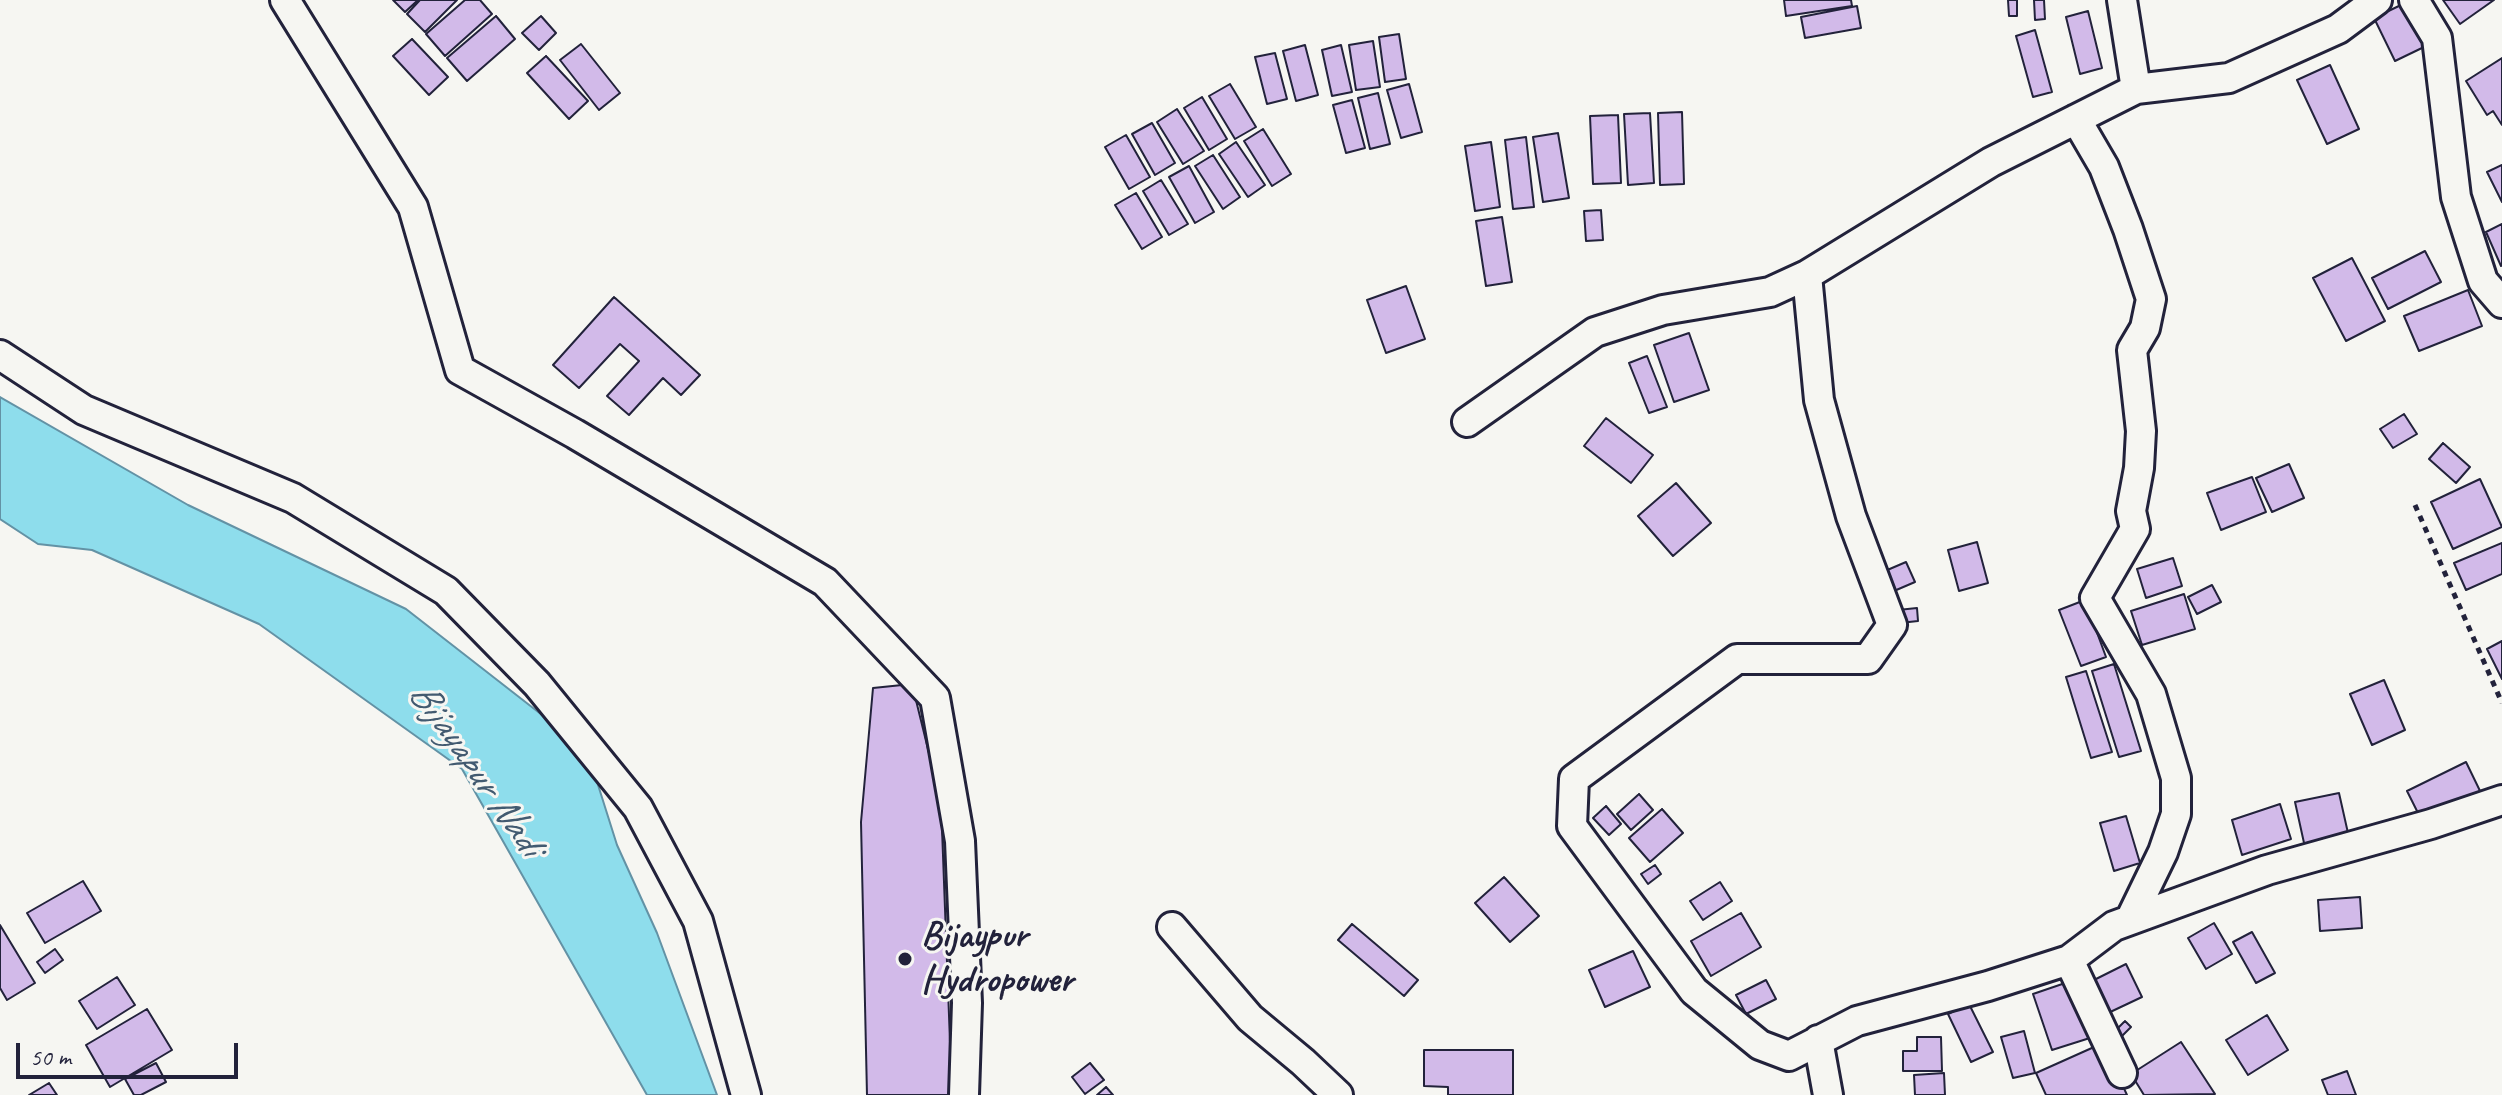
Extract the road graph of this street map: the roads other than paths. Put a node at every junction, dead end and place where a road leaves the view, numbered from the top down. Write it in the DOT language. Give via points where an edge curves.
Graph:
graph roads {
  1 [pos="285,0"];
  2 [pos="2122,0"];
  3 [pos="2377,0"];
  4 [pos="2414,0"];
  5 [pos="2136,89"];
  6 [pos="2076,119"];
  7 [pos="1807,275"];
  8 [pos="2502,303"];
  9 [pos="0,355"];
  10 [pos="1467,422"];
  11 [pos="2502,800"];
  12 [pos="2130,920"];
  13 [pos="1172,927"];
  14 [pos="2069,960"];
  15 [pos="1818,1040"];
  16 [pos="2122,1073"];
  17 [pos="746,1095"];
  18 [pos="964,1095"];
  19 [pos="1338,1095"];
  20 [pos="1828,1095"];
  1 -- 18 [label="street" via="413,207 460,370 825,582 935,698 960,841 967,1003"];
  2 -- 5 [label="street"];
  3 -- 5 [label="street" via="2338,29 2229,78"];
  4 -- 8 [label="street" via="2437,38 2456,197 2483,281"];
  5 -- 6 [label="street"];
  6 -- 7 [label="street" via="1991,162"];
  6 -- 12 [label="street" via="2104,167 2151,299 2145,328 2132,350 2141,431 2131,511 2135,529 2095,598 2151,694 2176,778 2176,814"];
  7 -- 10 [label="street" via="1770,292 1663,310 1595,332"];
  7 -- 15 [label="street" via="1819,400 1851,516 1892,625 1868,659 1737,659 1574,779 1572,826 1694,991 1760,1045 1789,1056"];
  9 -- 17 [label="street" via="84,410 293,498 446,591 537,684 638,808 698,921"];
  11 -- 12 [label="street" via="2267,870"];
  12 -- 14 [label="street"];
  13 -- 19 [label="street" via="1250,1018"];
  14 -- 15 [label="street" via="1857,1021"];
  14 -- 16 [label="street"];
  15 -- 20 [label="street"];
}
